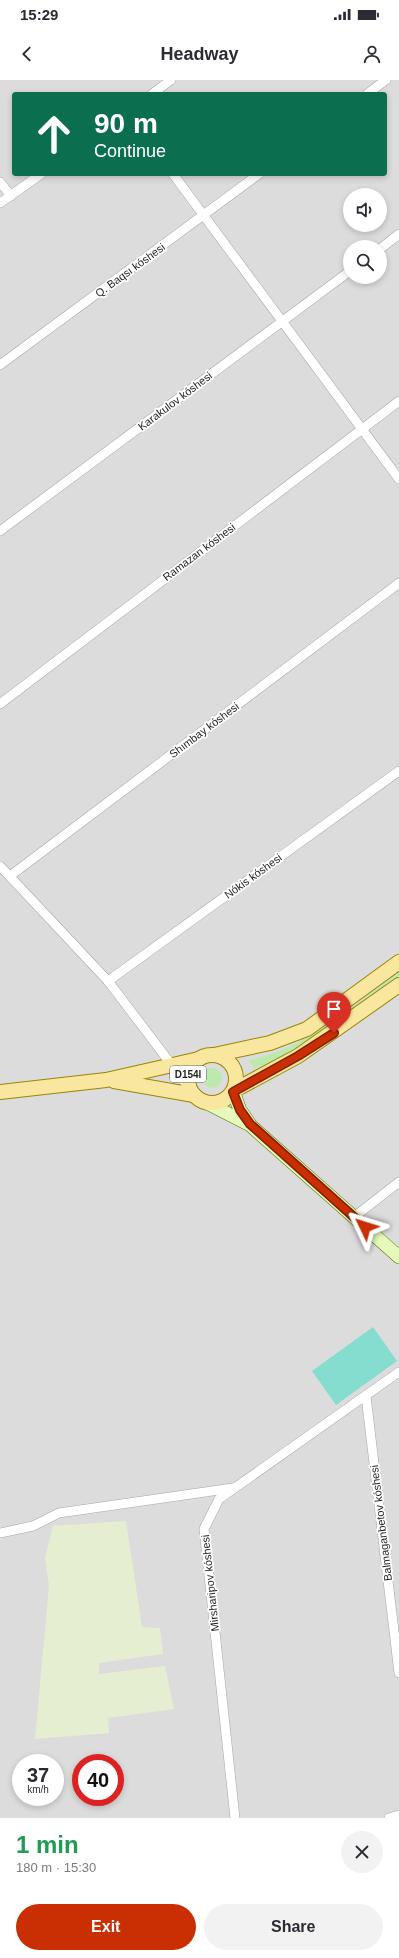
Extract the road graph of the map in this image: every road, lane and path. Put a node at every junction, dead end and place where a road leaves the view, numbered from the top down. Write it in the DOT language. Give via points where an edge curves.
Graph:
graph roads {
  1 [pos="171,80"];
  2 [pos="386,80"];
  3 [pos="155,92"];
  4 [pos="370,92"];
  5 [pos="38,176"];
  6 [pos="175,176"];
  7 [pos="256,176"];
  8 [pos="0,182"];
  9 [pos="11,196"];
  10 [pos="0,203"];
  11 [pos="204,215"];
  12 [pos="399,234"];
  13 [pos="387,243"];
  14 [pos="343,276"];
  15 [pos="282,321"];
  16 [pos="0,365"];
  17 [pos="399,401"];
  18 [pos="361,428"];
  19 [pos="399,479"];
  20 [pos="0,531"];
  21 [pos="399,583"];
  22 [pos="0,704"];
  23 [pos="399,771"];
  24 [pos="0,866"];
  25 [pos="10,876"];
  26 [pos="399,962"];
  27 [pos="108,981"];
  28 [pos="399,985"];
  29 [pos="214,1055"];
  30 [pos="199,1059"];
  31 [pos="172,1065"];
  32 [pos="106,1080"];
  33 [pos="0,1092"];
  34 [pos="233,1092"];
  35 [pos="196,1095"];
  36 [pos="250,1124"];
  37 [pos="399,1182"];
  38 [pos="354,1217"];
  39 [pos="399,1257"];
  40 [pos="399,1372"];
  41 [pos="366,1396"];
  42 [pos="236,1487"];
  43 [pos="0,1533"];
  44 [pos="399,1673"];
  45 [pos="399,1815"];
  46 [pos="235,1818"];
  47 [pos="389,1818"];
  1 -- 3 [label="street"];
  2 -- 4 [label="street"];
  5 -- 9 [label="street"];
  6 -- 11 [label="street"];
  7 -- 11 [label="street, Q. Baqsı kóshesi"];
  8 -- 9 [label="street"];
  9 -- 10 [label="street"];
  11 -- 15 [label="street"];
  11 -- 16 [label="street, Q. Baqsı kóshesi"];
  12 -- 13 [label="street"];
  14 -- 15 [label="street, Karakulov kóshesi"];
  15 -- 18 [label="street"];
  15 -- 20 [label="street, Karakulov kóshesi"];
  17 -- 18 [label="street, Ramazan kóshesi"];
  18 -- 19 [label="street"];
  18 -- 22 [label="street, Ramazan kóshesi"];
  21 -- 25 [label="street, Shımbay kóshesi"];
  23 -- 27 [label="street, Nókis kóshesi"];
  24 -- 25 [label="street"];
  25 -- 27 [label="street"];
  26 -- 29 [label="main road, D154l" via="307,1029 270,1043"];
  27 -- 31 [label="street"];
  28 -- 34 [label="main road, D154l" via="298,1056"];
  29 -- 30 [label="main road, D154l" via="206,1055"];
  29 -- 34 [label="main road, D154l" via="229,1061 234,1068 236,1084"];
  30 -- 31 [label="main road, D154l"];
  30 -- 35 [label="main road, D154l" via="194,1063 188,1076"];
  31 -- 32 [label="main road, D154l"];
  31 -- 35 [label="street"];
  32 -- 33 [label="main road, D154l"];
  32 -- 35 [label="main road, D154l"];
  34 -- 35 [label="main road, D154l" via="221,1101 213,1103"];
  34 -- 36 [label="street" via="240,1110"];
  35 -- 36 [label="street"];
  36 -- 38 [label="street"];
  37 -- 38 [label="street"];
  38 -- 39 [label="street"];
  40 -- 41 [label="street, Mirsharipov kóshesi"];
  41 -- 42 [label="street, Mirsharipov kóshesi"];
  41 -- 44 [label="street, Balmaganbetov kóshesi"];
  42 -- 43 [label="street" via="59,1513 33,1526"];
  42 -- 46 [label="street, Mirsharipov kóshesi" via="218,1500 204,1529"];
  45 -- 47 [label="street"];
}
